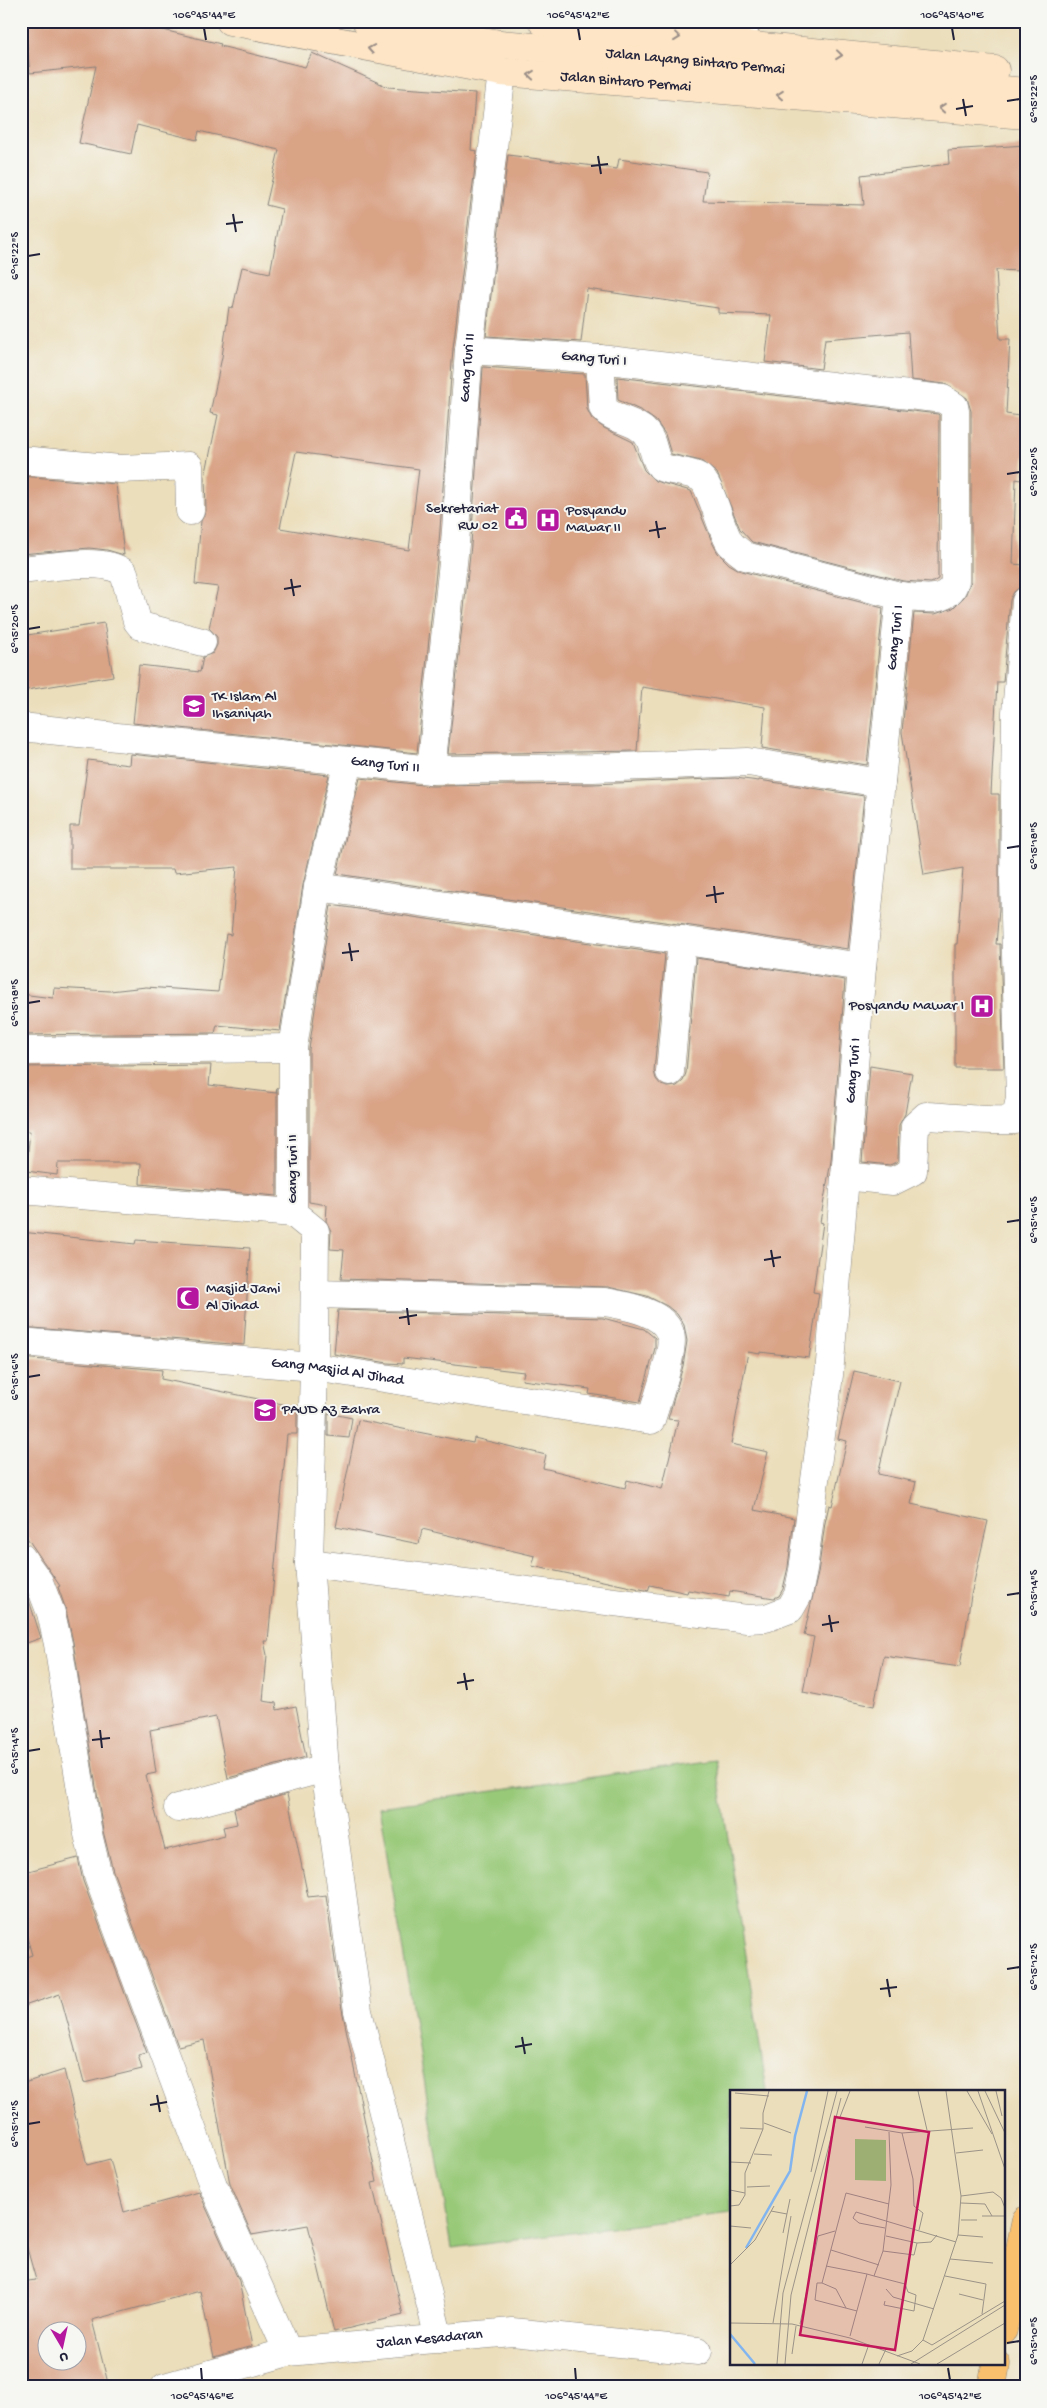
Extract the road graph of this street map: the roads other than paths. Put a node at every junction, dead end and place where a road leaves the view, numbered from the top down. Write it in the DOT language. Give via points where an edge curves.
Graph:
graph roads {
  1 [pos="230,21"];
  2 [pos="366,21"];
  3 [pos="542,21"];
  4 [pos="745,33"];
  5 [pos="502,72"];
  6 [pos="1026,73"];
  7 [pos="1026,92"];
  8 [pos="1026,115"];
  9 [pos="469,350"];
  10 [pos="600,359"];
  11 [pos="21,460"];
  12 [pos="190,510"];
  13 [pos="21,570"];
  14 [pos="900,596"];
  15 [pos="1026,601"];
  16 [pos="202,642"];
  17 [pos="21,727"];
  18 [pos="348,761"];
  19 [pos="431,770"];
  20 [pos="881,783"];
  21 [pos="318,887"];
  22 [pos="682,940"];
  23 [pos="862,966"];
  24 [pos="293,1048"];
  25 [pos="21,1051"];
  26 [pos="670,1072"];
  27 [pos="845,1176"];
  28 [pos="21,1190"];
  29 [pos="293,1213"];
  30 [pos="316,1294"];
  31 [pos="21,1342"];
  32 [pos="314,1367"];
  33 [pos="21,1557"];
  34 [pos="308,1563"];
  35 [pos="325,1768"];
  36 [pos="178,1808"];
  37 [pos="1026,2220"];
  38 [pos="1004,2325"];
  39 [pos="439,2339"];
  40 [pos="698,2351"];
  41 [pos="288,2352"];
  42 [pos="996,2366"];
  43 [pos="165,2387"];
  44 [pos="992,2387"];
  5 -- 1 [label="street, Jalan Bintaro Permai, one-way"];
  2 -- 7 [label="street, Jalan Layang Bintaro Permai" via="500,44"];
  3 -- 4 [label="street, one-way"];
  4 -- 6 [label="street, one-way"];
  8 -- 5 [label="street, Jalan Bintaro Permai, one-way"];
  5 -- 9 [label="street, Gang Turi II"];
  9 -- 10 [label="street, Gang Turi I"];
  9 -- 19 [label="street, Gang Turi II" via="455,544"];
  10 -- 14 [label="street" via="604,410 643,430 652,442 661,467 699,477 704,482 730,542 745,556"];
  10 -- 14 [label="street, Gang Turi I" via="950,402 955,411 955,581 953,588 938,598"];
  11 -- 12 [label="street" via="120,469 189,466"];
  13 -- 16 [label="street" via="98,563 118,568 124,573 140,626"];
  14 -- 20 [label="street, Gang Turi I"];
  15 -- 27 [label="street" via="1016,712 1014,881 1020,1099 1015,1120 990,1122 926,1116 915,1126 913,1171 893,1181"];
  17 -- 18 [label="street"];
  18 -- 19 [label="street, Gang Turi II"];
  18 -- 21 [label="street, Gang Turi II"];
  19 -- 20 [label="street" via="748,762"];
  20 -- 23 [label="street, Gang Turi I"];
  21 -- 22 [label="street"];
  21 -- 24 [label="street, Gang Turi II"];
  22 -- 23 [label="street"];
  22 -- 26 [label="street"];
  23 -- 27 [label="street, Gang Turi I"];
  24 -- 25 [label="street"];
  24 -- 29 [label="street, Gang Turi II"];
  27 -- 34 [label="street, Gang Turi I" via="829,1375 798,1595 790,1609 780,1614 748,1619"];
  28 -- 29 [label="street"];
  29 -- 30 [label="street, Gang Turi II" via="315,1231"];
  30 -- 32 [label="street, Gang Turi II"];
  30 -- 32 [label="street, Gang Masjid Al Jihad" via="605,1302 661,1320 670,1333 671,1348 651,1420"];
  31 -- 32 [label="street, Gang Masjid Al Jihad"];
  32 -- 34 [label="street, Gang Turi II"];
  33 -- 41 [label="street" via="40,1582 51,1613 98,1876 213,2185"];
  34 -- 35 [label="street, Gang Turi II"];
  35 -- 36 [label="street"];
  35 -- 39 [label="street, Gang Turi II" via="358,2011"];
  37 -- 38 [label="highway"];
  39 -- 40 [label="street, Jalan Kesadaran" via="512,2332"];
  39 -- 41 [label="street, Jalan Kesadaran"];
  41 -- 43 [label="street, Jalan Kesadaran"];
  42 -- 44 [label="highway"];
}
